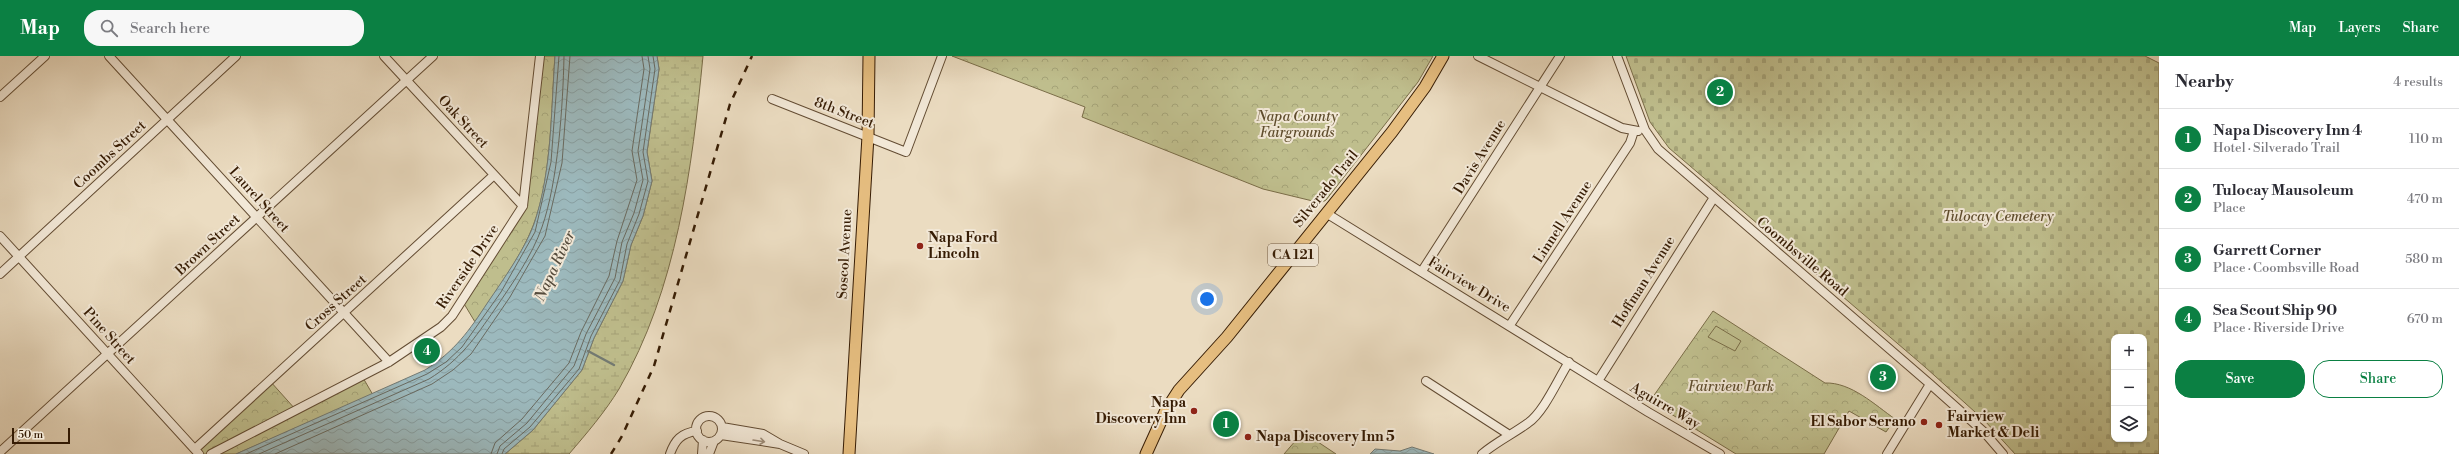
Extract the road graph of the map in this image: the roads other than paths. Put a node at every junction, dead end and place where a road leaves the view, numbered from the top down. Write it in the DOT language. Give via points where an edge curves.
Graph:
graph roads {
  1 [pos="44,56"];
  2 [pos="109,56"];
  3 [pos="236,56"];
  4 [pos="384,56"];
  5 [pos="433,56"];
  6 [pos="540,56"];
  7 [pos="869,56"];
  8 [pos="942,56"];
  9 [pos="1443,56"];
  10 [pos="1478,56"];
  11 [pos="1560,56"];
  12 [pos="1618,56"];
  13 [pos="406,80"];
  14 [pos="1540,86"];
  15 [pos="0,97"];
  16 [pos="772,99"];
  17 [pos="168,120"];
  18 [pos="1645,130"];
  19 [pos="1634,131"];
  20 [pos="868,136"];
  21 [pos="494,175"];
  22 [pos="1713,199"];
  23 [pos="523,206"];
  24 [pos="1326,213"];
  25 [pos="257,217"];
  26 [pos="0,236"];
  27 [pos="19,257"];
  28 [pos="1422,271"];
  29 [pos="0,274"];
  30 [pos="344,313"];
  31 [pos="1510,325"];
  32 [pos="108,354"];
  33 [pos="389,362"];
  34 [pos="1569,362"];
  35 [pos="1598,380"];
  36 [pos="1426,381"];
  37 [pos="1930,384"];
  38 [pos="697,431"];
  39 [pos="719,434"];
  40 [pos="1508,434"];
  41 [pos="703,440"];
  42 [pos="0,452"];
  43 [pos="197,452"];
  44 [pos="211,454"];
  45 [pos="670,454"];
  46 [pos="702,454"];
  47 [pos="709,454"];
  48 [pos="804,454"];
  49 [pos="849,454"];
  50 [pos="1146,454"];
  51 [pos="1482,454"];
  52 [pos="1720,454"];
  53 [pos="1887,454"];
  54 [pos="2003,454"];
  1 -- 15 [label="street"];
  2 -- 17 [label="street, Laurel Street"];
  3 -- 17 [label="street, Coombs Street"];
  4 -- 13 [label="street, Oak Street"];
  5 -- 13 [label="street, Brown Street"];
  6 -- 23 [label="street, Riverside Drive"];
  7 -- 20 [label="main road, Soscol Avenue"];
  8 -- 20 [label="street, 8th Street" via="906,152"];
  9 -- 24 [label="main road, Silverado Trail / CA 121" via="1425,88"];
  10 -- 14 [label="street"];
  11 -- 14 [label="street, Davis Avenue"];
  12 -- 18 [label="street, Coombsville Road"];
  13 -- 21 [label="street, Oak Street"];
  13 -- 25 [label="street, Brown Street"];
  14 -- 19 [label="street" via="1622,128"];
  14 -- 28 [label="street, Davis Avenue"];
  16 -- 20 [label="street, 8th Street"];
  17 -- 25 [label="street, Laurel Street"];
  17 -- 27 [label="street, Coombs Street"];
  18 -- 19 [label="street"];
  18 -- 22 [label="street, Coombsville Road" via="1658,149"];
  19 -- 31 [label="street, Linnell Avenue" via="1630,143"];
  20 -- 49 [label="main road, Soscol Avenue"];
  21 -- 23 [label="street, Oak Street"];
  21 -- 30 [label="street, Cross Street"];
  22 -- 35 [label="street, Hoffman Avenue"];
  22 -- 37 [label="street, Coombsville Road"];
  23 -- 33 [label="street, Riverside Drive" via="452,316 442,326"];
  24 -- 28 [label="street, Fairview Drive"];
  24 -- 50 [label="main road, Silverado Trail / CA 121" via="1227,336 1179,390 1166,410"];
  25 -- 30 [label="street, Laurel Street"];
  25 -- 32 [label="street, Brown Street"];
  26 -- 27 [label="street, Pine Street"];
  27 -- 29 [label="street, Coombs Street"];
  27 -- 32 [label="street, Pine Street"];
  28 -- 31 [label="street, Fairview Drive"];
  30 -- 33 [label="street, Laurel Street"];
  30 -- 43 [label="street, Cross Street"];
  31 -- 34 [label="street, Fairview Drive"];
  32 -- 42 [label="street, Brown Street"];
  32 -- 43 [label="street, Pine Street"];
  33 -- 44 [label="street, Riverside Drive"];
  34 -- 35 [label="street, Fairview Drive"];
  34 -- 40 [label="street" via="1538,412 1528,423"];
  35 -- 52 [label="street, Aguirre Way"];
  36 -- 40 [label="street"];
  37 -- 53 [label="street"];
  37 -- 54 [label="street, Coombsville Road" via="1984,432"];
  38 -- 39 [label="street" via="700,420 708,416 718,420"];
  38 -- 41 [label="street"];
  38 -- 45 [label="street" via="681,436 674,443"];
  39 -- 41 [label="street"];
  39 -- 47 [label="street"];
  39 -- 48 [label="street" via="780,444"];
  40 -- 51 [label="street"];
  41 -- 46 [label="street"];
}
